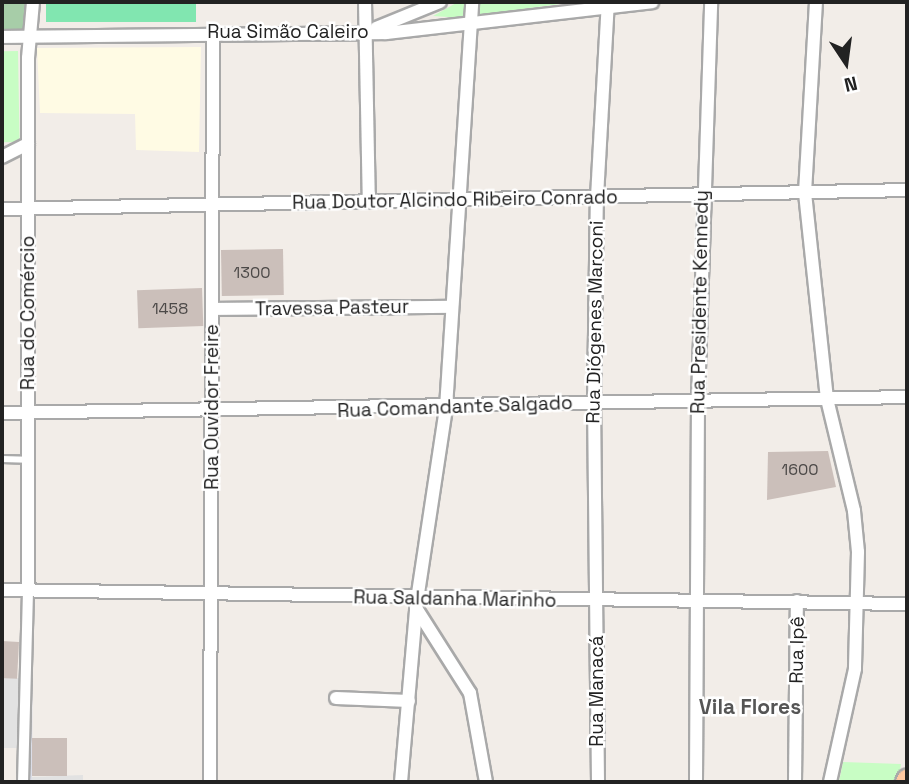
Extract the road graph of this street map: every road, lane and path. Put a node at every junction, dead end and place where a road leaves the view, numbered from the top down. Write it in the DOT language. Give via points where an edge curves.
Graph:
graph roads {
  1 [pos="33,2"];
  2 [pos="365,2"];
  3 [pos="440,2"];
  4 [pos="472,2"];
  5 [pos="592,2"];
  6 [pos="652,2"];
  7 [pos="710,2"];
  8 [pos="817,2"];
  9 [pos="615,4"];
  10 [pos="573,12"];
  11 [pos="471,26"];
  12 [pos="366,31"];
  13 [pos="213,32"];
  14 [pos="30,36"];
  15 [pos="2,37"];
  16 [pos="27,144"];
  17 [pos="2,157"];
  18 [pos="907,190"];
  19 [pos="805,193"];
  20 [pos="702,194"];
  21 [pos="597,197"];
  22 [pos="457,201"];
  23 [pos="369,202"];
  24 [pos="211,205"];
  25 [pos="2,209"];
  26 [pos="28,209"];
  27 [pos="452,307"];
  28 [pos="213,309"];
  29 [pos="907,397"];
  30 [pos="827,399"];
  31 [pos="698,400"];
  32 [pos="593,403"];
  33 [pos="446,408"];
  34 [pos="212,412"];
  35 [pos="2,413"];
  36 [pos="28,413"];
  37 [pos="2,459"];
  38 [pos="27,460"];
  39 [pos="2,590"];
  40 [pos="28,590"];
  41 [pos="211,593"];
  42 [pos="597,601"];
  43 [pos="697,601"];
  44 [pos="797,601"];
  45 [pos="857,601"];
  46 [pos="416,603"];
  47 [pos="907,604"];
  48 [pos="336,698"];
  49 [pos="409,701"];
  50 [pos="23,782"];
  51 [pos="210,782"];
  52 [pos="401,782"];
  53 [pos="486,782"];
  54 [pos="598,782"];
  55 [pos="696,782"];
  56 [pos="794,782"];
  57 [pos="830,782"];
  1 -- 14 [label="street, Rua do Comércio"];
  2 -- 12 [label="street"];
  3 -- 12 [label="street"];
  4 -- 11 [label="street"];
  5 -- 10 [label="street, Rua Simão Caleiro"];
  6 -- 9 [label="street, Rua Simão Caleiro"];
  7 -- 20 [label="street, Rua Presidente Kennedy"];
  8 -- 19 [label="street"];
  9 -- 10 [label="street, Rua Simão Caleiro"];
  9 -- 21 [label="street, Rua Diógenes Marconi"];
  10 -- 11 [label="street, Rua Simão Caleiro"];
  11 -- 12 [label="street, Rua Simão Caleiro"];
  11 -- 22 [label="street"];
  12 -- 13 [label="street, Rua Simão Caleiro"];
  12 -- 23 [label="street"];
  13 -- 14 [label="street, Rua Simão Caleiro"];
  13 -- 24 [label="street, Rua Ouvidor Freire"];
  14 -- 15 [label="street, Rua Simão Caleiro"];
  14 -- 16 [label="street, Rua do Comércio"];
  16 -- 17 [label="street"];
  16 -- 26 [label="street, Rua do Comércio"];
  18 -- 19 [label="street, Rua Doutor Alcindo Ribeiro Conrado"];
  19 -- 20 [label="street, Rua Doutor Alcindo Ribeiro Conrado"];
  19 -- 30 [label="street"];
  20 -- 21 [label="street, Rua Doutor Alcindo Ribeiro Conrado"];
  20 -- 31 [label="street, Rua Presidente Kennedy"];
  21 -- 22 [label="street, Rua Doutor Alcindo Ribeiro Conrado"];
  21 -- 32 [label="street, Rua Diógenes Marconi"];
  22 -- 23 [label="street, Rua Doutor Alcindo Ribeiro Conrado"];
  22 -- 27 [label="street"];
  23 -- 24 [label="street, Rua Doutor Alcindo Ribeiro Conrado"];
  24 -- 26 [label="street, Rua Doutor Alcindo Ribeiro Conrado"];
  24 -- 28 [label="street, Rua Ouvidor Freire"];
  25 -- 26 [label="street, Rua Doutor Alcindo Ribeiro Conrado"];
  26 -- 36 [label="street, Rua do Comércio"];
  27 -- 28 [label="street, Travessa Pasteur"];
  27 -- 33 [label="street"];
  28 -- 34 [label="street, Rua Ouvidor Freire"];
  29 -- 30 [label="street, Rua Comandante Salgado"];
  30 -- 31 [label="street, Rua Comandante Salgado"];
  30 -- 45 [label="street" via="854,511"];
  31 -- 32 [label="street, Rua Comandante Salgado"];
  31 -- 43 [label="street, Rua Presidente Kennedy"];
  32 -- 33 [label="street, Rua Comandante Salgado"];
  32 -- 42 [label="street, Rua Diógenes Marconi"];
  33 -- 34 [label="street, Rua Comandante Salgado"];
  33 -- 46 [label="street"];
  34 -- 36 [label="street, Rua Comandante Salgado"];
  34 -- 41 [label="street, Rua Ouvidor Freire"];
  35 -- 36 [label="street, Rua Comandante Salgado"];
  36 -- 38 [label="street, Rua do Comércio"];
  37 -- 38 [label="lane"];
  38 -- 40 [label="street, Rua do Comércio"];
  39 -- 40 [label="street, Rua Saldanha Marinho"];
  40 -- 41 [label="street, Rua Saldanha Marinho"];
  40 -- 50 [label="street"];
  41 -- 46 [label="street, Rua Saldanha Marinho"];
  41 -- 51 [label="street, Rua Ouvidor Freire"];
  42 -- 43 [label="street, Rua Saldanha Marinho"];
  42 -- 46 [label="street, Rua Saldanha Marinho"];
  42 -- 54 [label="street, Rua Manacá"];
  43 -- 44 [label="street, Rua Saldanha Marinho"];
  43 -- 55 [label="street, Rua Presidente Kennedy"];
  44 -- 45 [label="street, Rua Saldanha Marinho"];
  44 -- 56 [label="street, Rua Ipê"];
  45 -- 47 [label="street, Rua Saldanha Marinho"];
  45 -- 57 [label="street" via="855,669"];
  46 -- 49 [label="street"];
  46 -- 53 [label="street" via="470,693"];
  48 -- 49 [label="street"];
  49 -- 52 [label="street"];
}
